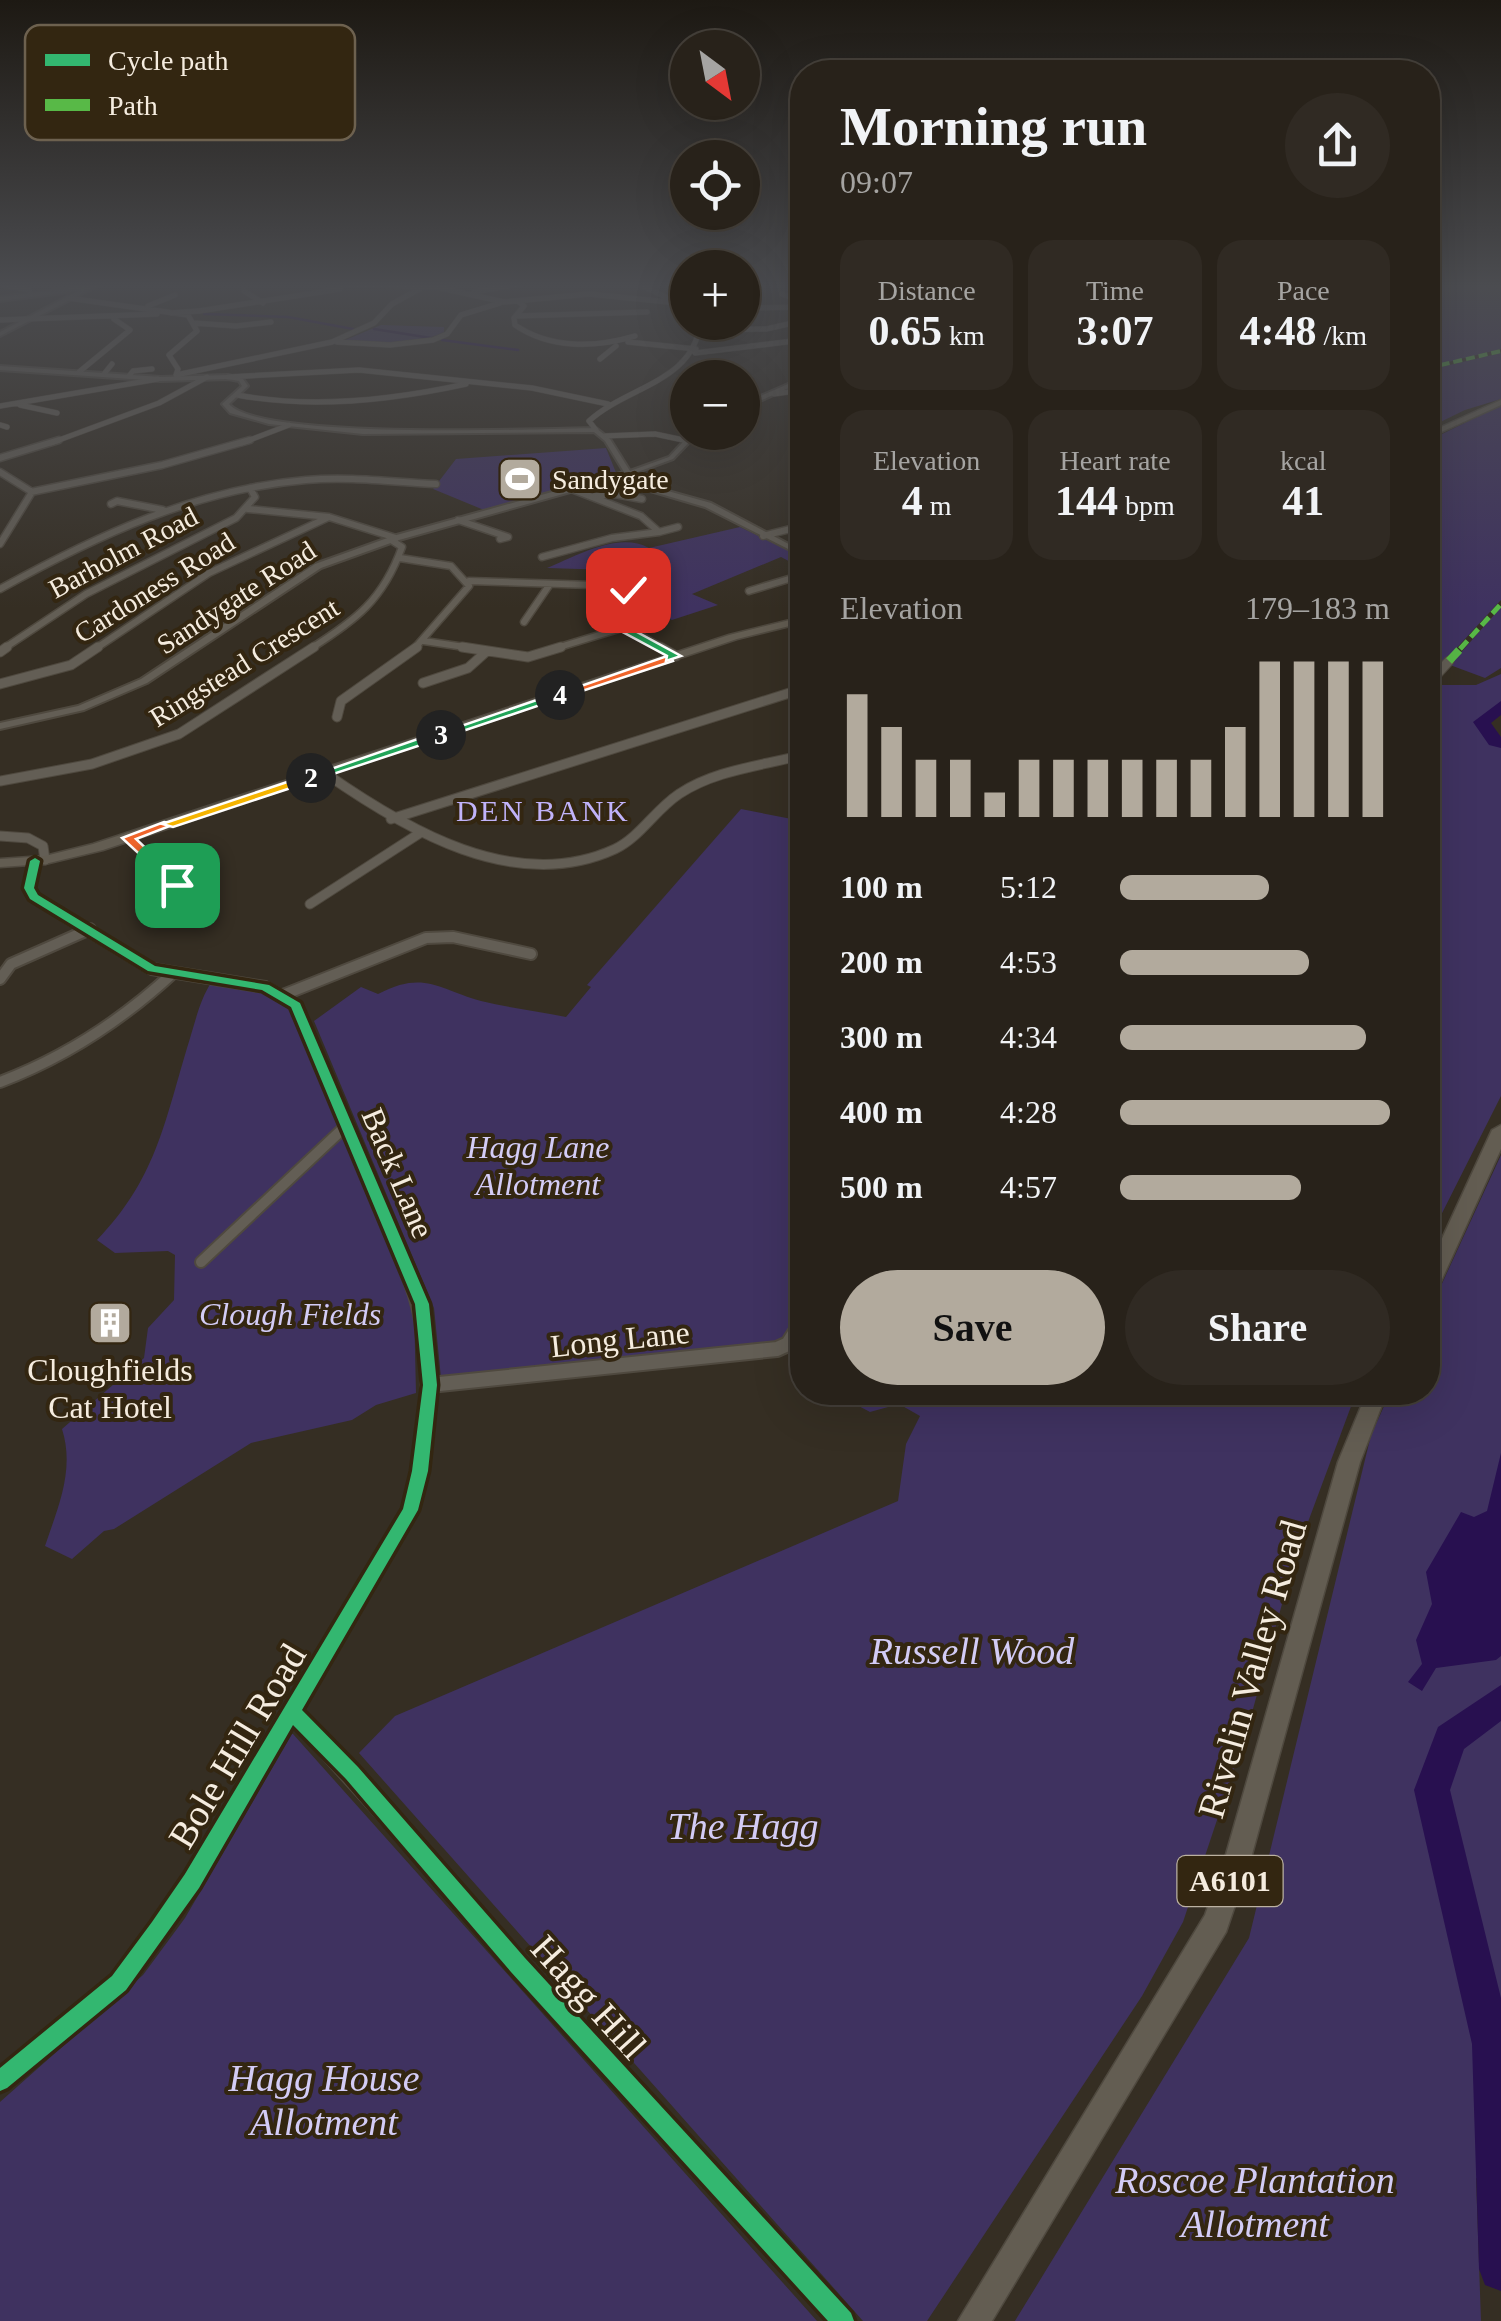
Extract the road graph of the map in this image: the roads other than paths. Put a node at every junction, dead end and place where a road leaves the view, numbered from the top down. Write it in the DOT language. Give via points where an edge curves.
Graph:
graph roads {
  1 [pos="88,391"];
  2 [pos="180,391"];
  3 [pos="241,391"];
  4 [pos="423,391"];
  5 [pos="548,391"];
  6 [pos="633,391"];
  7 [pos="779,391"];
  8 [pos="790,392"];
  9 [pos="774,394"];
  10 [pos="237,395"];
  11 [pos="760,400"];
  12 [pos="1501,402"];
  13 [pos="16,404"];
  14 [pos="608,404"];
  15 [pos="0,406"];
  16 [pos="57,414"];
  17 [pos="289,425"];
  18 [pos="596,430"];
  19 [pos="1440,430"];
  20 [pos="604,436"];
  21 [pos="670,437"];
  22 [pos="679,450"];
  23 [pos="0,458"];
  24 [pos="0,472"];
  25 [pos="629,474"];
  26 [pos="614,478"];
  27 [pos="436,484"];
  28 [pos="17,485"];
  29 [pos="250,488"];
  30 [pos="569,488"];
  31 [pos="0,491"];
  32 [pos="32,492"];
  33 [pos="595,496"];
  34 [pos="642,499"];
  35 [pos="110,504"];
  36 [pos="248,509"];
  37 [pos="163,510"];
  38 [pos="328,517"];
  39 [pos="458,520"];
  40 [pos="678,527"];
  41 [pos="790,529"];
  42 [pos="658,532"];
  43 [pos="517,533"];
  44 [pos="764,536"];
  45 [pos="394,539"];
  46 [pos="0,544"];
  47 [pos="790,548"];
  48 [pos="542,557"];
  49 [pos="400,558"];
  50 [pos="790,579"];
  51 [pos="469,581"];
  52 [pos="550,584"];
  53 [pos="0,588"];
  54 [pos="749,591"];
  55 [pos="524,622"];
  56 [pos="790,623"];
  57 [pos="622,628"];
  58 [pos="424,641"];
  59 [pos="0,652"];
  60 [pos="487,652"];
  61 [pos="676,656"];
  62 [pos="1450,660"];
  63 [pos="1440,671"];
  64 [pos="424,683"];
  65 [pos="0,684"];
  66 [pos="790,693"];
  67 [pos="337,718"];
  68 [pos="0,726"];
  69 [pos="790,758"];
  70 [pos="325,774"];
  71 [pos="0,781"];
  72 [pos="391,820"];
  73 [pos="420,833"];
  74 [pos="0,836"];
  75 [pos="128,838"];
  76 [pos="40,861"];
  77 [pos="0,863"];
  78 [pos="174,898"];
  79 [pos="310,904"];
  80 [pos="90,929"];
  81 [pos="531,954"];
  82 [pos="173,974"];
  83 [pos="0,980"];
  84 [pos="283,995"];
  85 [pos="0,1082"];
  86 [pos="348,1124"];
  87 [pos="1501,1130"];
  88 [pos="201,1262"];
  89 [pos="1440,1262"];
  90 [pos="790,1341"];
  91 [pos="430,1384"];
  92 [pos="1372,1405"];
  93 [pos="292,1713"];
  94 [pos="0,2081"];
  95 [pos="843,2321"];
  96 [pos="974,2321"];
  1 -- 13 [label="street"];
  2 -- 23 [label="street" via="94,430"];
  3 -- 10 [label="street"];
  4 -- 10 [label="street" via="272,400"];
  5 -- 14 [label="street"];
  6 -- 14 [label="street"];
  7 -- 9 [label="street"];
  8 -- 9 [label="street"];
  9 -- 11 [label="street"];
  10 -- 17 [label="street" via="225,404 232,412"];
  12 -- 19 [label="main road"];
  13 -- 15 [label="street"];
  13 -- 16 [label="street"];
  14 -- 18 [label="street" via="591,417"];
  17 -- 18 [label="street" via="400,434"];
  17 -- 32 [label="street" via="141,472"];
  18 -- 20 [label="street"];
  20 -- 21 [label="street"];
  20 -- 25 [label="street"];
  22 -- 25 [label="street"];
  24 -- 28 [label="street"];
  25 -- 26 [label="street"];
  26 -- 30 [label="street, Sandygate Road"];
  26 -- 44 [label="street" via="708,504"];
  27 -- 29 [label="street" via="328,479"];
  28 -- 31 [label="street"];
  28 -- 32 [label="street"];
  29 -- 36 [label="street, Barholm Road" via="255,496"];
  29 -- 37 [label="street"];
  30 -- 33 [label="street"];
  30 -- 39 [label="street, Sandygate Road"];
  32 -- 46 [label="street"];
  33 -- 34 [label="street"];
  33 -- 42 [label="street" via="641,516"];
  35 -- 37 [label="street"];
  36 -- 38 [label="street"];
  36 -- 59 [label="street, Barholm Road" via="123,572"];
  37 -- 53 [label="street"];
  38 -- 45 [label="street"];
  38 -- 65 [label="street, Cardoness Road" via="209,573 72,665"];
  39 -- 43 [label="street" via="504,538"];
  39 -- 45 [label="street, Sandygate Road"];
  40 -- 42 [label="street"];
  41 -- 44 [label="street"];
  42 -- 48 [label="street"];
  44 -- 47 [label="street"];
  45 -- 49 [label="street" via="402,547"];
  45 -- 68 [label="street, Sandygate Road" via="305,572 134,686 81,708"];
  49 -- 51 [label="street" via="437,562"];
  49 -- 71 [label="street, Ringstead Crescent" via="357,619 179,734 92,764"];
  50 -- 54 [label="street"];
  51 -- 52 [label="street"];
  51 -- 58 [label="street"];
  52 -- 55 [label="street"];
  52 -- 57 [label="street" via="622,586 628,590 616,610"];
  56 -- 61 [label="main road"];
  57 -- 60 [label="street" via="538,656"];
  57 -- 61 [label="street"];
  58 -- 60 [label="street"];
  58 -- 67 [label="street" via="347,695"];
  60 -- 64 [label="street" via="468,668"];
  61 -- 70 [label="main road"];
  62 -- 63 [label="street"];
  66 -- 72 [label="street"];
  69 -- 73 [label="street" via="695,786 628,841 584,860 496,858"];
  70 -- 72 [label="street"];
  70 -- 75 [label="main road"];
  72 -- 73 [label="street"];
  73 -- 79 [label="street"];
  74 -- 76 [label="street" via="38,841 44,846"];
  75 -- 76 [label="main road"];
  75 -- 78 [label="street" via="177,885"];
  76 -- 77 [label="main road"];
  76 -- 80 [label="street" via="31,894"];
  80 -- 82 [label="street" via="152,969"];
  80 -- 83 [label="street" via="11,964"];
  81 -- 84 [label="street" via="426,938"];
  82 -- 84 [label="street" via="237,981"];
  82 -- 85 [label="street" via="86,1044"];
  84 -- 86 [label="street, Back Lane" via="303,1016"];
  86 -- 88 [label="street"];
  86 -- 91 [label="street, Back Lane" via="422,1304"];
  87 -- 89 [label="main road"];
  90 -- 91 [label="street, Long Lane" via="777,1350"];
  91 -- 93 [label="street, Bole Hill Road" via="410,1510"];
  92 -- 96 [label="main road, Rivelin Valley Road / A6101" via="1348,1462 1216,1922"];
  93 -- 94 [label="street, Bole Hill Road" via="192,1881 119,1983"];
  93 -- 95 [label="street, Hagg Hill"];
}
